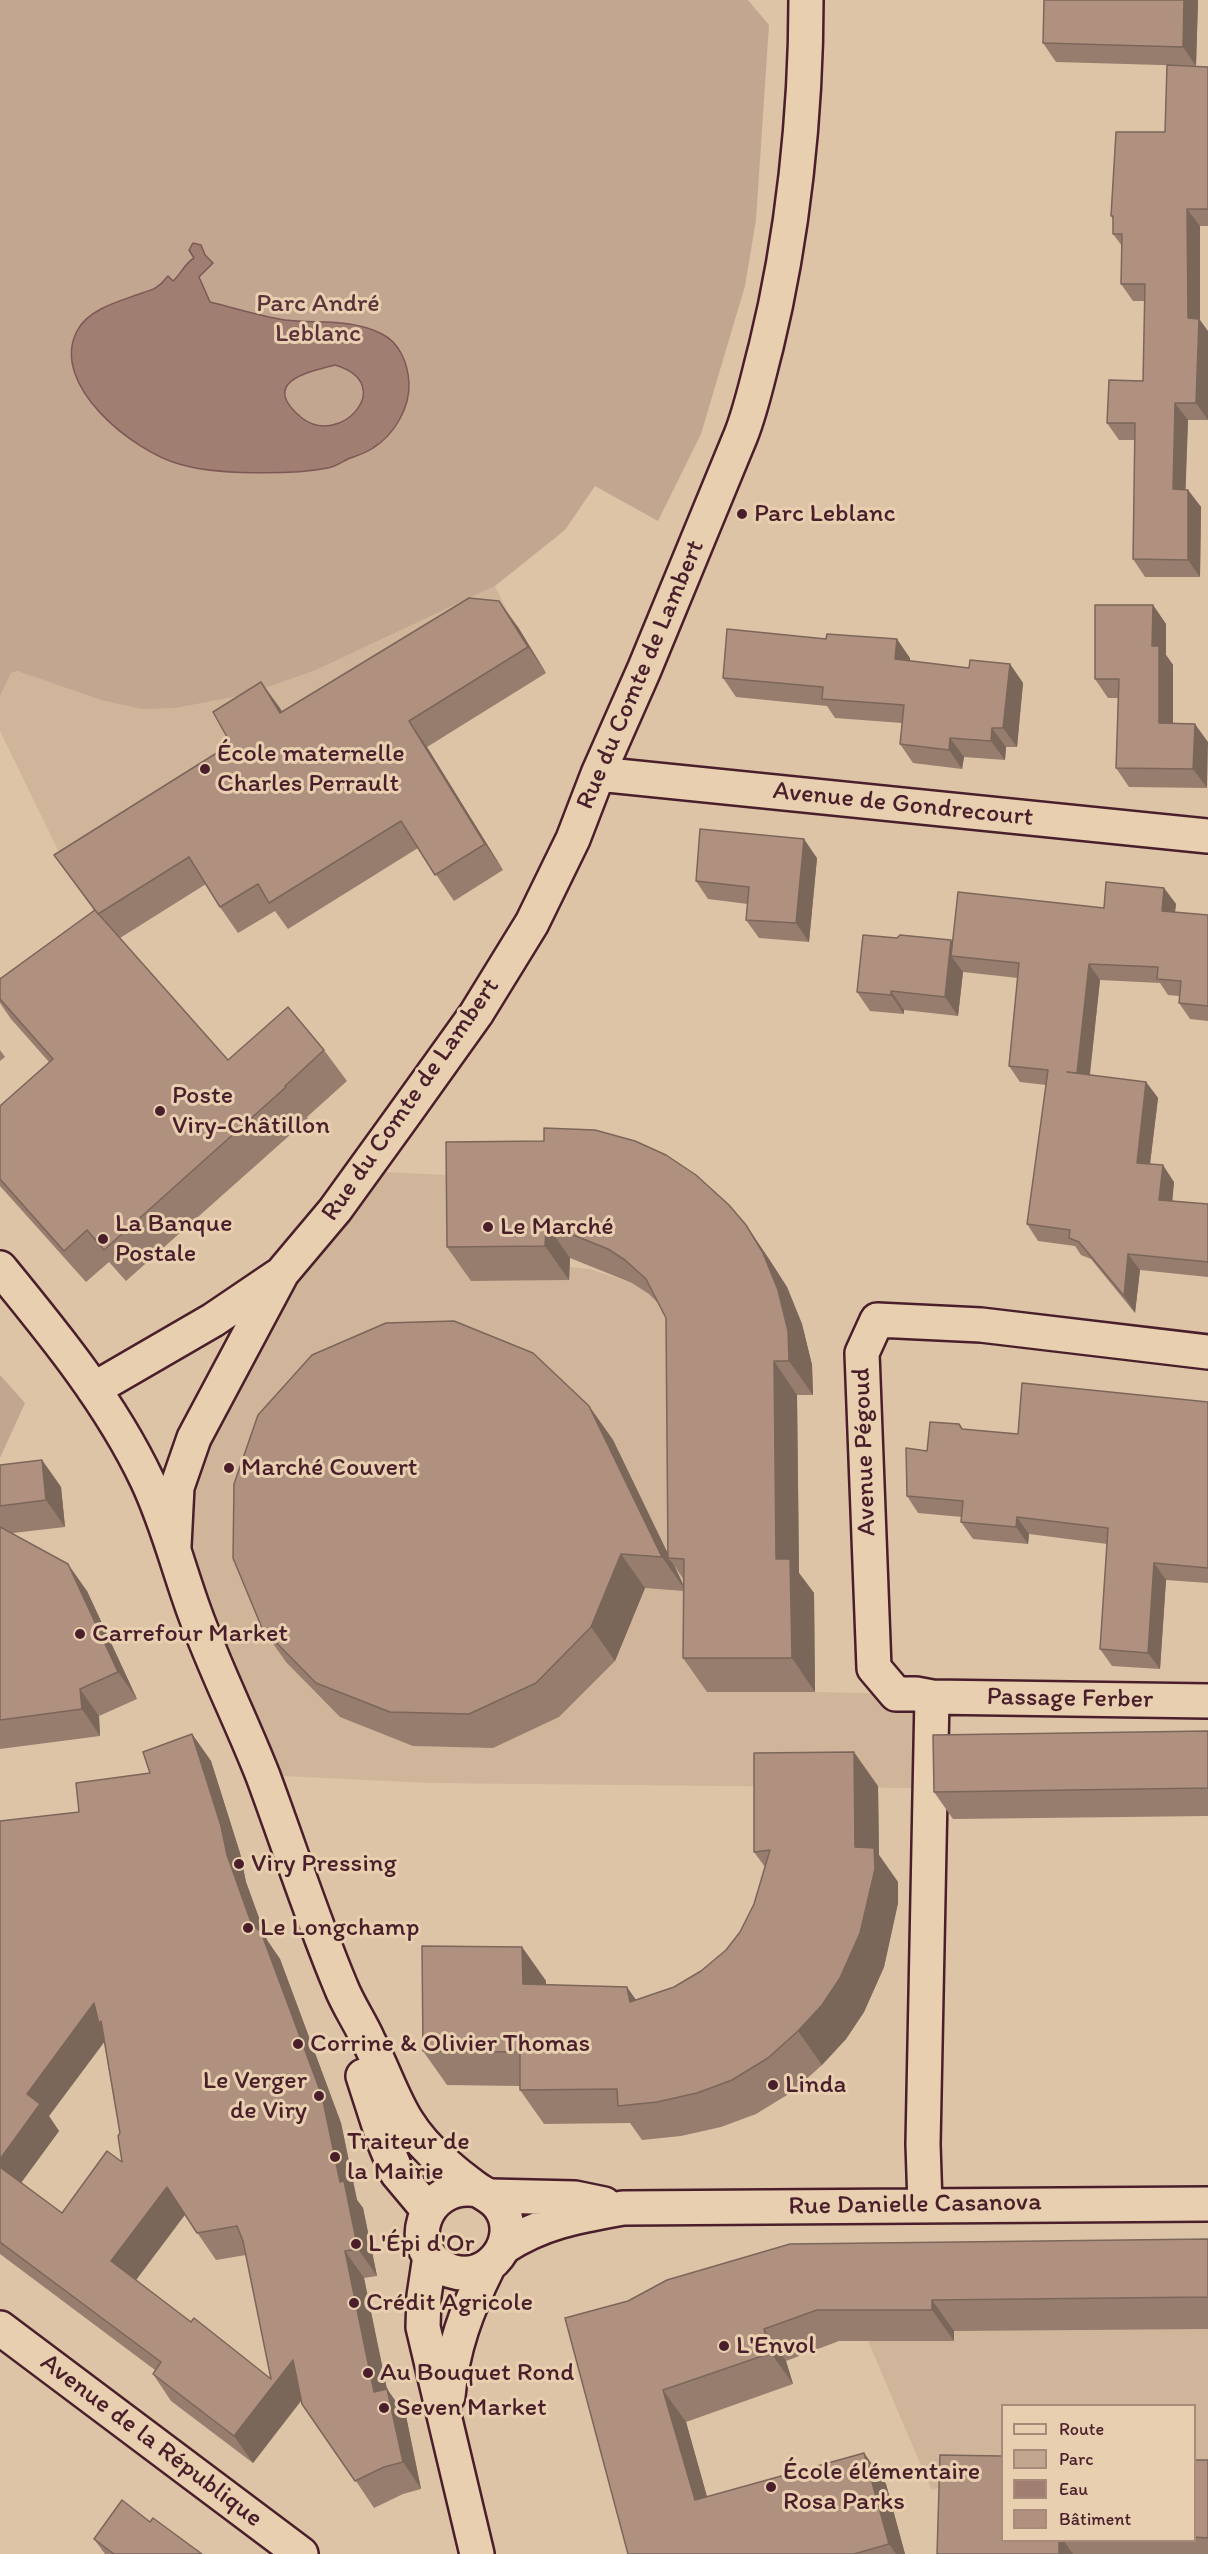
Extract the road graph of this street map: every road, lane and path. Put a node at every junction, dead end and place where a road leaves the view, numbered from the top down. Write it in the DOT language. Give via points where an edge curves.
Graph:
graph roads {
  1 [pos="806,0"];
  2 [pos="598,774"];
  3 [pos="1208,836"];
  4 [pos="0,1268"];
  5 [pos="282,1273"];
  6 [pos="1208,1352"];
  7 [pos="94,1389"];
  8 [pos="174,1546"];
  9 [pos="932,1697"];
  10 [pos="1208,1701"];
  11 [pos="342,1990"];
  12 [pos="484,2193"];
  13 [pos="1208,2204"];
  14 [pos="925,2205"];
  15 [pos="623,2208"];
  16 [pos="428,2210"];
  17 [pos="430,2256"];
  18 [pos="496,2257"];
  19 [pos="8,2342"];
  20 [pos="446,2419"];
  21 [pos="464,2497"];
  22 [pos="301,2554"];
  23 [pos="459,2554"];
  24 [pos="477,2554"];
  1 -- 2 [label="street, Rue du Comte de Lambert" via="790,224 749,414"];
  2 -- 3 [label="street, Avenue de Gondrecourt"];
  2 -- 5 [label="street, Rue du Comte de Lambert" via="573,839 532,923 476,1014 364,1171"];
  4 -- 7 [label="street"];
  5 -- 7 [label="street, Rue du Comte de Lambert" via="213,1320"];
  5 -- 8 [label="street, Rue du Comte de Lambert" via="194,1438 177,1487"];
  6 -- 9 [label="street, Avenue Pégoud" via="981,1325 877,1320 861,1353 874,1668 896,1694"];
  7 -- 8 [label="street" via="147,1480"];
  8 -- 11 [label="street" via="194,1611 262,1775"];
  9 -- 10 [label="street, Passage Ferber"];
  9 -- 14 [label="street" via="923,2132"];
  11 -- 12 [label="street" via="406,2123 425,2146"];
  11 -- 16 [label="street" via="353,2048 385,2144 397,2173"];
  12 -- 15 [label="street, Rue Danielle Casanova" via="575,2198"];
  12 -- 16 [label="street" via="457,2189 439,2198"];
  12 -- 18 [label="street" via="504,2214 507,2236"];
  13 -- 14 [label="street, Rue Danielle Casanova"];
  14 -- 15 [label="street, Rue Danielle Casanova"];
  15 -- 18 [label="street, Rue Danielle Casanova" via="547,2224 527,2232"];
  16 -- 17 [label="street" via="422,2233"];
  17 -- 18 [label="street" via="439,2265 463,2274 476,2272"];
  17 -- 20 [label="street" via="423,2326"];
  18 -- 20 [label="street" via="470,2302 454,2351"];
  19 -- 22 [label="street, Avenue de la République"];
  20 -- 21 [label="street"];
  21 -- 23 [label="street" via="465,2534"];
  21 -- 24 [label="street"];
}
